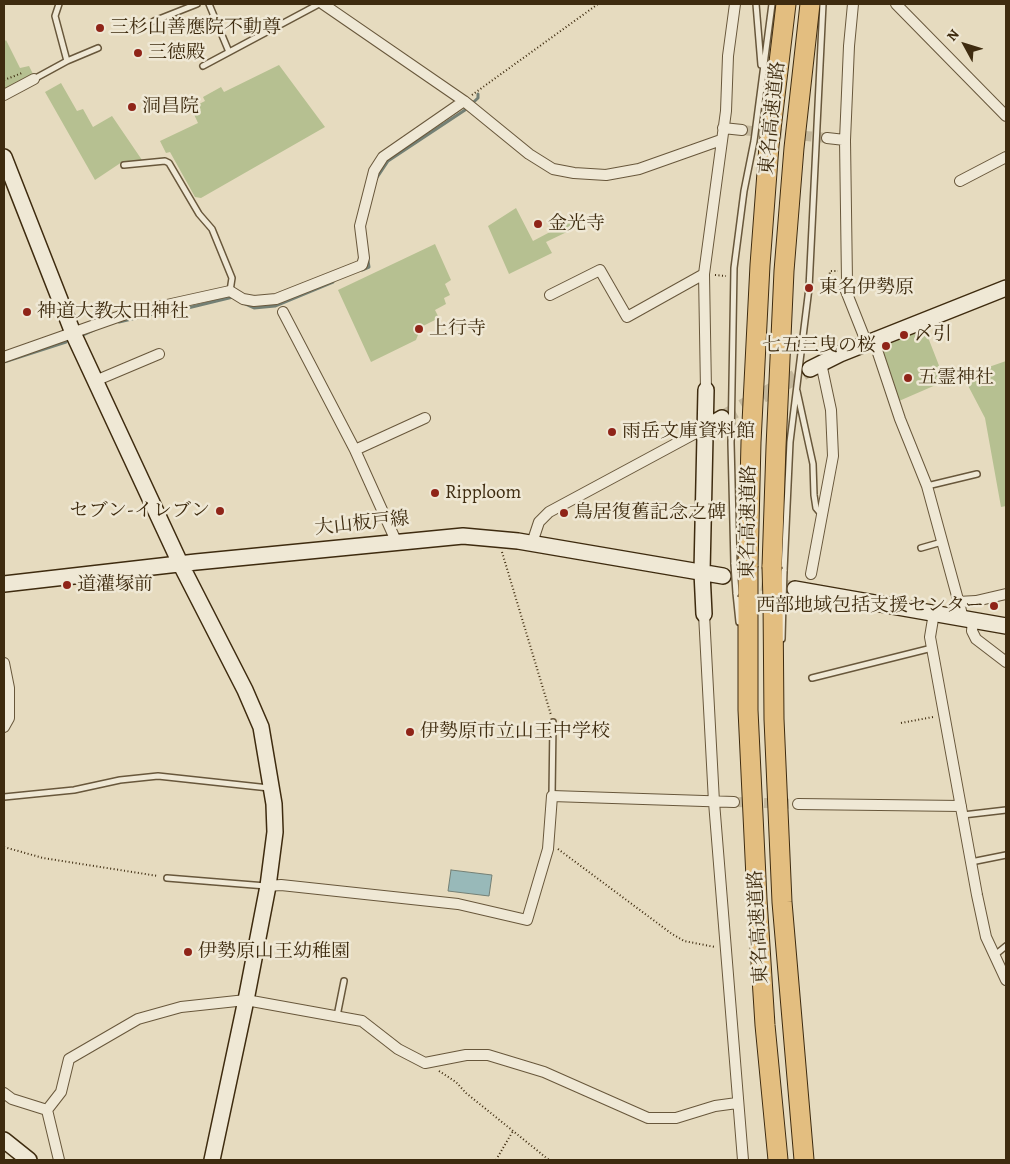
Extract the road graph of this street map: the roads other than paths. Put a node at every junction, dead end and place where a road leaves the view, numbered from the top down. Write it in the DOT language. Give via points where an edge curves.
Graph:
graph roads {
  1 [pos="58,4"];
  2 [pos="197,4"];
  3 [pos="209,4"];
  4 [pos="319,4"];
  5 [pos="323,4"];
  6 [pos="736,4"];
  7 [pos="756,4"];
  8 [pos="772,4"];
  9 [pos="786,4"];
  10 [pos="810,4"];
  11 [pos="823,4"];
  12 [pos="853,4"];
  13 [pos="896,4"];
  14 [pos="154,21"];
  15 [pos="98,48"];
  16 [pos="229,52"];
  17 [pos="67,61"];
  18 [pos="203,66"];
  19 [pos="762,76"];
  20 [pos="34,79"];
  21 [pos="4,95"];
  22 [pos="468,104"];
  23 [pos="1006,116"];
  24 [pos="723,128"];
  25 [pos="742,130"];
  26 [pos="827,138"];
  27 [pos="721,140"];
  28 [pos="845,140"];
  29 [pos="4,157"];
  30 [pos="1004,161"];
  31 [pos="124,165"];
  32 [pos="960,181"];
  33 [pos="704,274"];
  34 [pos="1006,288"];
  35 [pos="230,291"];
  36 [pos="550,295"];
  37 [pos="282,312"];
  38 [pos="73,333"];
  39 [pos="871,342"];
  40 [pos="158,354"];
  41 [pos="4,356"];
  42 [pos="816,366"];
  43 [pos="95,381"];
  44 [pos="796,385"];
  45 [pos="706,390"];
  46 [pos="425,418"];
  47 [pos="722,418"];
  48 [pos="705,428"];
  49 [pos="355,450"];
  50 [pos="977,474"];
  51 [pos="927,486"];
  52 [pos="821,514"];
  53 [pos="396,541"];
  54 [pos="943,542"];
  55 [pos="532,543"];
  56 [pos="921,548"];
  57 [pos="180,563"];
  58 [pos="741,565"];
  59 [pos="778,569"];
  60 [pos="702,572"];
  61 [pos="811,574"];
  62 [pos="723,576"];
  63 [pos="4,584"];
  64 [pos="795,589"];
  65 [pos="1006,594"];
  66 [pos="742,595"];
  67 [pos="778,602"];
  68 [pos="958,602"];
  69 [pos="934,613"];
  70 [pos="704,614"];
  71 [pos="968,619"];
  72 [pos="1006,626"];
  73 [pos="740,632"];
  74 [pos="741,642"];
  75 [pos="781,646"];
  76 [pos="932,648"];
  77 [pos="780,655"];
  78 [pos="1006,662"];
  79 [pos="4,663"];
  80 [pos="812,678"];
  81 [pos="6,688"];
  82 [pos="748,710"];
  83 [pos="774,718"];
  84 [pos="553,722"];
  85 [pos="4,727"];
  86 [pos="272,788"];
  87 [pos="552,796"];
  88 [pos="4,797"];
  89 [pos="714,802"];
  90 [pos="734,802"];
  91 [pos="798,804"];
  92 [pos="1006,810"];
  93 [pos="962,811"];
  94 [pos="1006,855"];
  95 [pos="971,862"];
  96 [pos="167,878"];
  97 [pos="268,886"];
  98 [pos="1006,946"];
  99 [pos="995,955"];
  100 [pos="1006,980"];
  101 [pos="344,981"];
  102 [pos="246,1000"];
  103 [pos="337,1016"];
  104 [pos="4,1093"];
  105 [pos="737,1103"];
  106 [pos="47,1110"];
  107 [pos="4,1140"];
  108 [pos="29,1160"];
  109 [pos="60,1160"];
  110 [pos="212,1160"];
  111 [pos="743,1160"];
  112 [pos="778,1160"];
  113 [pos="804,1160"];
  1 -- 17 [label="lane" via="55,16"];
  2 -- 14 [label="lane"];
  3 -- 16 [label="lane"];
  4 -- 16 [label="lane"];
  5 -- 22 [label="street"];
  6 -- 24 [label="street" via="728,56"];
  7 -- 19 [label="lane"];
  8 -- 19 [label="lane"];
  9 -- 58 [label="highway, 東名高速道路" via="769,146"];
  10 -- 59 [label="highway, 東名高速道路" via="784,271 776,447"];
  11 -- 44 [label="lane" via="809,288"];
  12 -- 28 [label="street"];
  13 -- 23 [label="street"];
  15 -- 17 [label="lane"];
  16 -- 18 [label="lane"];
  17 -- 20 [label="lane"];
  19 -- 58 [label="lane" via="734,268 732,443"];
  20 -- 21 [label="street"];
  22 -- 27 [label="street" via="541,162 554,169 574,173 606,174 639,169"];
  22 -- 35 [label="street" via="383,157 366,194 360,226 362,265 276,300 248,300"];
  24 -- 25 [label="street"];
  24 -- 27 [label="street"];
  26 -- 28 [label="street"];
  27 -- 33 [label="street"];
  28 -- 39 [label="street" via="847,281 844,286"];
  29 -- 38 [label="street"];
  30 -- 32 [label="street"];
  31 -- 35 [label="lane" via="169,163 199,214 212,229 232,278"];
  33 -- 36 [label="street" via="627,317 600,270"];
  33 -- 45 [label="street"];
  34 -- 39 [label="street"];
  35 -- 38 [label="street" via="126,314"];
  37 -- 49 [label="street"];
  38 -- 41 [label="street"];
  38 -- 43 [label="street"];
  39 -- 42 [label="street"];
  39 -- 51 [label="street"];
  40 -- 43 [label="street"];
  42 -- 52 [label="street" via="831,410 833,448 830,484"];
  43 -- 57 [label="street"];
  44 -- 52 [label="lane" via="812,464 816,508"];
  44 -- 59 [label="lane"];
  45 -- 48 [label="street"];
  46 -- 49 [label="street"];
  47 -- 48 [label="street"];
  48 -- 55 [label="street" via="549,512 539,522"];
  48 -- 60 [label="street"];
  49 -- 53 [label="street"];
  50 -- 51 [label="lane"];
  51 -- 54 [label="street"];
  52 -- 61 [label="street"];
  53 -- 55 [label="street, 大山板戸線" via="464,536"];
  53 -- 57 [label="street, 大山板戸線"];
  54 -- 56 [label="lane"];
  54 -- 68 [label="street"];
  55 -- 60 [label="street, 大山板戸線"];
  57 -- 63 [label="street, 大山板戸線"];
  57 -- 86 [label="street" via="261,728"];
  58 -- 66 [label="highway, 東名高速道路, bridge"];
  59 -- 67 [label="highway, 東名高速道路, bridge"];
  60 -- 62 [label="street, 大山板戸線"];
  60 -- 70 [label="street"];
  64 -- 69 [label="street"];
  65 -- 68 [label="street"];
  66 -- 73 [label="lane"];
  66 -- 82 [label="highway, 東名高速道路"];
  67 -- 75 [label="lane"];
  67 -- 83 [label="highway, 東名高速道路"];
  68 -- 71 [label="street"];
  69 -- 71 [label="street"];
  69 -- 76 [label="street" via="930,637"];
  70 -- 89 [label="street"];
  71 -- 72 [label="street"];
  71 -- 78 [label="street" via="976,639"];
  74 -- 82 [label="lane"];
  76 -- 80 [label="lane"];
  76 -- 93 [label="street"];
  77 -- 83 [label="lane"];
  79 -- 81 [label="street"];
  81 -- 85 [label="street" via="9,718"];
  82 -- 112 [label="highway, 東名高速道路" via="765,1025"];
  83 -- 113 [label="highway, 東名高速道路" via="782,902"];
  84 -- 87 [label="lane"];
  86 -- 88 [label="lane" via="158,776 74,790"];
  86 -- 97 [label="street" via="275,832"];
  87 -- 89 [label="street"];
  87 -- 97 [label="street" via="548,842 527,920 458,904"];
  89 -- 90 [label="street"];
  89 -- 105 [label="street"];
  91 -- 93 [label="street"];
  92 -- 93 [label="lane"];
  93 -- 95 [label="street"];
  94 -- 95 [label="lane"];
  95 -- 99 [label="street" via="986,936"];
  96 -- 97 [label="lane"];
  97 -- 102 [label="street"];
  98 -- 99 [label="lane"];
  99 -- 100 [label="street"];
  101 -- 103 [label="lane"];
  102 -- 103 [label="street"];
  102 -- 106 [label="street" via="180,1007 138,1020 69,1059 61,1092"];
  102 -- 110 [label="street"];
  103 -- 105 [label="street" via="362,1021 398,1050 425,1063 466,1055 488,1055 544,1072 648,1118 676,1118"];
  104 -- 106 [label="street" via="12,1099"];
  105 -- 111 [label="street"];
  106 -- 109 [label="street"];
  107 -- 108 [label="street"];
}
